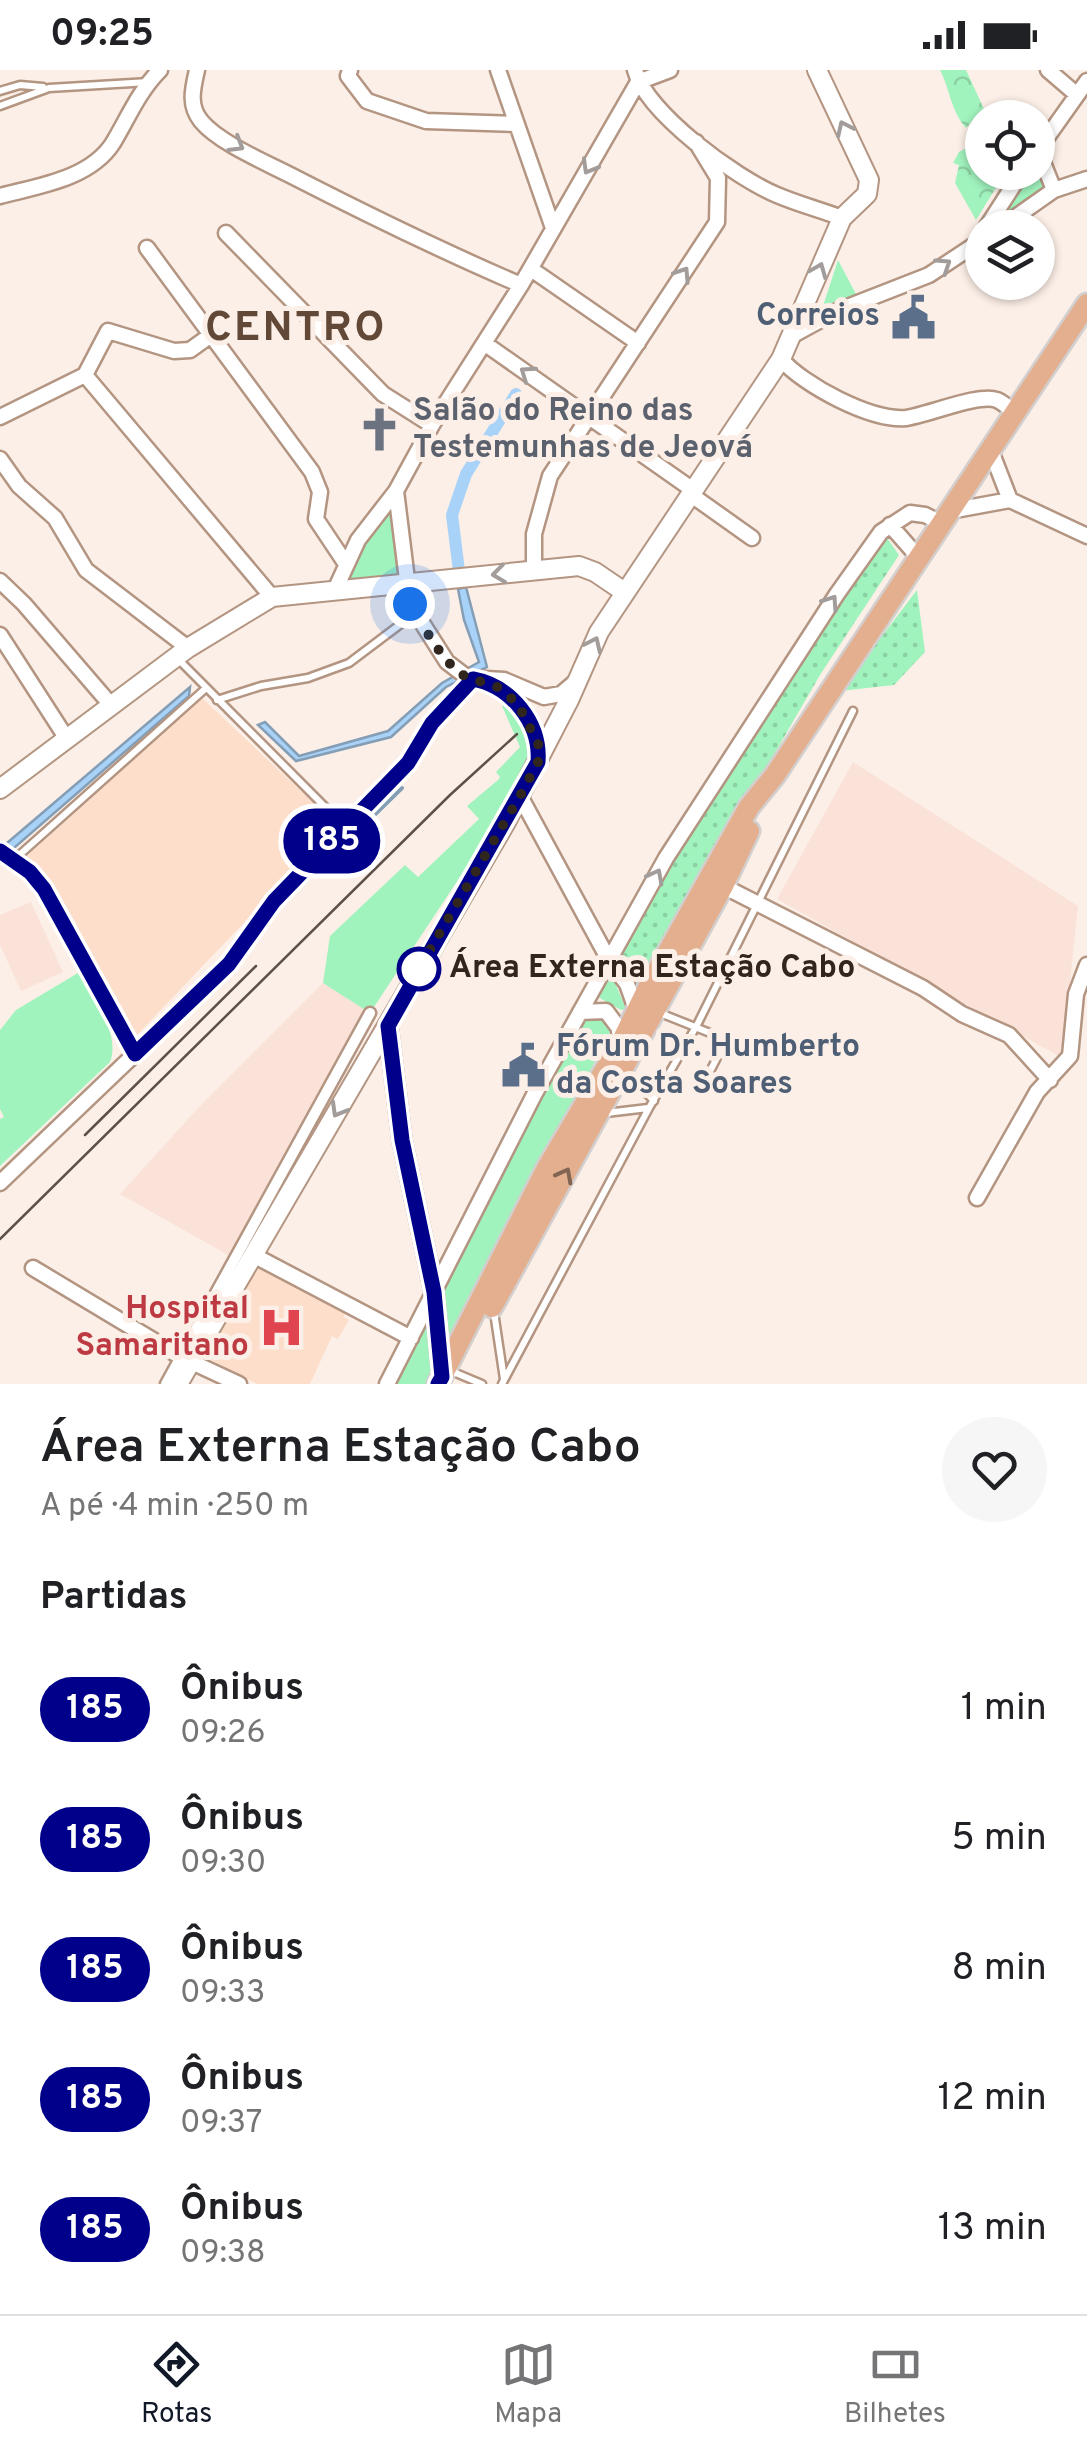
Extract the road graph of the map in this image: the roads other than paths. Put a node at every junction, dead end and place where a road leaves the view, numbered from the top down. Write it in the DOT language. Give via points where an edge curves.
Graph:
graph roads {
  1 [pos="197,70"];
  2 [pos="350,70"];
  3 [pos="498,70"];
  4 [pos="670,70"];
  5 [pos="817,70"];
  6 [pos="1048,70"];
  7 [pos="154,75"];
  8 [pos="636,76"];
  9 [pos="1087,81"];
  10 [pos="50,88"];
  11 [pos="0,90"];
  12 [pos="1076,94"];
  13 [pos="0,106"];
  14 [pos="516,124"];
  15 [pos="1055,125"];
  16 [pos="696,142"];
  17 [pos="1087,179"];
  18 [pos="1054,190"];
  19 [pos="1055,190"];
  20 [pos="0,196"];
  21 [pos="1026,210"];
  22 [pos="842,218"];
  23 [pos="553,228"];
  24 [pos="226,232"];
  25 [pos="147,248"];
  26 [pos="965,249"];
  27 [pos="531,268"];
  28 [pos="522,285"];
  29 [pos="1087,304"];
  30 [pos="211,335"];
  31 [pos="793,335"];
  32 [pos="638,343"];
  33 [pos="484,344"];
  34 [pos="781,358"];
  35 [pos="85,375"];
  36 [pos="1016,414"];
  37 [pos="588,415"];
  38 [pos="0,417"];
  39 [pos="432,425"];
  40 [pos="991,450"];
  41 [pos="0,459"];
  42 [pos="396,492"];
  43 [pos="691,492"];
  44 [pos="1010,500"];
  45 [pos="946,517"];
  46 [pos="890,525"];
  47 [pos="1087,536"];
  48 [pos="752,538"];
  49 [pos="919,558"];
  50 [pos="346,564"];
  51 [pos="534,570"];
  52 [pos="0,581"];
  53 [pos="408,584"];
  54 [pos="336,588"];
  55 [pos="623,591"];
  56 [pos="272,596"];
  57 [pos="414,614"];
  58 [pos="0,635"];
  59 [pos="183,653"];
  60 [pos="578,678"];
  61 [pos="476,679"];
  62 [pos="205,689"];
  63 [pos="217,700"];
  64 [pos="111,705"];
  65 [pos="852,711"];
  66 [pos="67,739"];
  67 [pos="538,762"];
  68 [pos="775,775"];
  69 [pos="0,789"];
  70 [pos="520,796"];
  71 [pos="345,827"];
  72 [pos="0,851"];
  73 [pos="15,860"];
  74 [pos="723,886"];
  75 [pos="758,905"];
  76 [pos="610,962"];
  77 [pos="1087,964"];
  78 [pos="646,1010"];
  79 [pos="580,1012"];
  80 [pos="370,1013"];
  81 [pos="697,1025"];
  82 [pos="388,1026"];
  83 [pos="632,1040"];
  84 [pos="135,1054"];
  85 [pos="624,1069"];
  86 [pos="707,1077"];
  87 [pos="1050,1080"];
  88 [pos="651,1104"];
  89 [pos="598,1114"];
  90 [pos="0,1183"];
  91 [pos="977,1198"];
  92 [pos="253,1255"];
  93 [pos="33,1268"];
  94 [pos="434,1292"];
  95 [pos="494,1304"];
  96 [pos="411,1338"];
  97 [pos="186,1359"];
  98 [pos="447,1377"];
  99 [pos="503,1382"];
  100 [pos="166,1384"];
  101 [pos="178,1384"];
  102 [pos="238,1384"];
  103 [pos="387,1384"];
  104 [pos="482,1384"];
  1 -- 28 [label="street, one-way" via="191,96 208,128 342,202"];
  2 -- 14 [label="street" via="367,101 426,122"];
  3 -- 14 [label="street"];
  4 -- 8 [label="street"];
  22 -- 5 [label="street, one-way" via="870,186"];
  6 -- 12 [label="street"];
  7 -- 10 [label="lane"];
  7 -- 20 [label="street" via="95,162"];
  8 -- 16 [label="street"];
  8 -- 23 [label="street, one-way"];
  9 -- 12 [label="street"];
  10 -- 11 [label="lane"];
  10 -- 13 [label="lane"];
  12 -- 15 [label="street"];
  14 -- 23 [label="street"];
  16 -- 22 [label="street" via="763,188"];
  32 -- 16 [label="street, one-way" via="717,222 716,170"];
  17 -- 19 [label="street"];
  18 -- 21 [label="street"];
  31 -- 22 [label="street, one-way"];
  23 -- 27 [label="street"];
  24 -- 39 [label="street" via="383,394"];
  25 -- 30 [label="street"];
  31 -- 26 [label="street, one-way" via="928,276"];
  27 -- 28 [label="street"];
  27 -- 32 [label="street"];
  28 -- 33 [label="street"];
  29 -- 36 [label="main road"];
  30 -- 35 [label="street" via="190,350 174,351 108,331"];
  30 -- 50 [label="street" via="312,472 320,492 316,518"];
  31 -- 34 [label="street"];
  32 -- 37 [label="street"];
  37 -- 33 [label="street, one-way"];
  33 -- 39 [label="street"];
  34 -- 36 [label="street" via="807,380 877,414 905,418 987,398"];
  34 -- 43 [label="street"];
  35 -- 38 [label="street"];
  35 -- 56 [label="street"];
  36 -- 40 [label="main road"];
  37 -- 43 [label="street"];
  37 -- 51 [label="street" via="543,494"];
  39 -- 42 [label="street"];
  40 -- 44 [label="street"];
  40 -- 45 [label="main road"];
  41 -- 59 [label="street" via="55,518 86,570"];
  42 -- 50 [label="street"];
  42 -- 53 [label="street"];
  43 -- 48 [label="street"];
  43 -- 55 [label="street"];
  44 -- 45 [label="street"];
  44 -- 47 [label="street"];
  45 -- 46 [label="street" via="910,513"];
  45 -- 49 [label="main road"];
  46 -- 49 [label="street"];
  76 -- 46 [label="street, one-way" via="764,701"];
  49 -- 68 [label="main road"];
  50 -- 54 [label="street"];
  51 -- 53 [label="street, one-way"];
  51 -- 55 [label="street" via="588,568"];
  52 -- 64 [label="street"];
  53 -- 54 [label="street"];
  53 -- 57 [label="street"];
  54 -- 56 [label="street"];
  60 -- 55 [label="street, one-way"];
  56 -- 59 [label="street"];
  57 -- 61 [label="street" via="447,662"];
  57 -- 63 [label="lane" via="348,663"];
  58 -- 66 [label="street"];
  59 -- 62 [label="lane"];
  59 -- 64 [label="street"];
  60 -- 61 [label="street" via="550,698 504,680"];
  60 -- 67 [label="street"];
  61 -- 67 [label="street" via="518,704 536,738"];
  61 -- 71 [label="street"];
  62 -- 63 [label="lane"];
  62 -- 73 [label="lane"];
  63 -- 71 [label="lane"];
  64 -- 66 [label="street"];
  65 -- 75 [label="lane"];
  66 -- 69 [label="street"];
  67 -- 70 [label="street"];
  68 -- 74 [label="main road"];
  68 -- 78 [label="main road" via="756,796"];
  70 -- 76 [label="street"];
  70 -- 82 [label="street"];
  71 -- 84 [label="street" via="274,901 229,964"];
  72 -- 73 [label="street"];
  73 -- 84 [label="street" via="44,889"];
  74 -- 75 [label="street"];
  74 -- 78 [label="main road"];
  75 -- 81 [label="lane"];
  75 -- 87 [label="street" via="1008,1035"];
  76 -- 78 [label="street"];
  76 -- 79 [label="street"];
  77 -- 87 [label="street" via="1076,994 1070,1056"];
  78 -- 81 [label="lane"];
  78 -- 83 [label="main road"];
  79 -- 83 [label="street" via="606,1012"];
  79 -- 94 [label="street"];
  80 -- 97 [label="street"];
  81 -- 86 [label="lane" via="722,1040"];
  81 -- 88 [label="lane"];
  82 -- 92 [label="street, one-way"];
  82 -- 94 [label="street" via="402,1140"];
  83 -- 85 [label="main road"];
  83 -- 98 [label="main road" via="548,1168"];
  84 -- 90 [label="street"];
  85 -- 88 [label="lane"];
  85 -- 89 [label="main road"];
  87 -- 91 [label="street"];
  88 -- 89 [label="lane"];
  88 -- 99 [label="lane"];
  95 -- 89 [label="main road, one-way"];
  92 -- 96 [label="street"];
  92 -- 97 [label="street"];
  93 -- 97 [label="street"];
  94 -- 96 [label="street"];
  94 -- 98 [label="street"];
  95 -- 98 [label="main road"];
  95 -- 99 [label="lane"];
  96 -- 103 [label="street"];
  97 -- 100 [label="street"];
  97 -- 101 [label="street"];
  97 -- 102 [label="street"];
  98 -- 104 [label="lane"];
}
